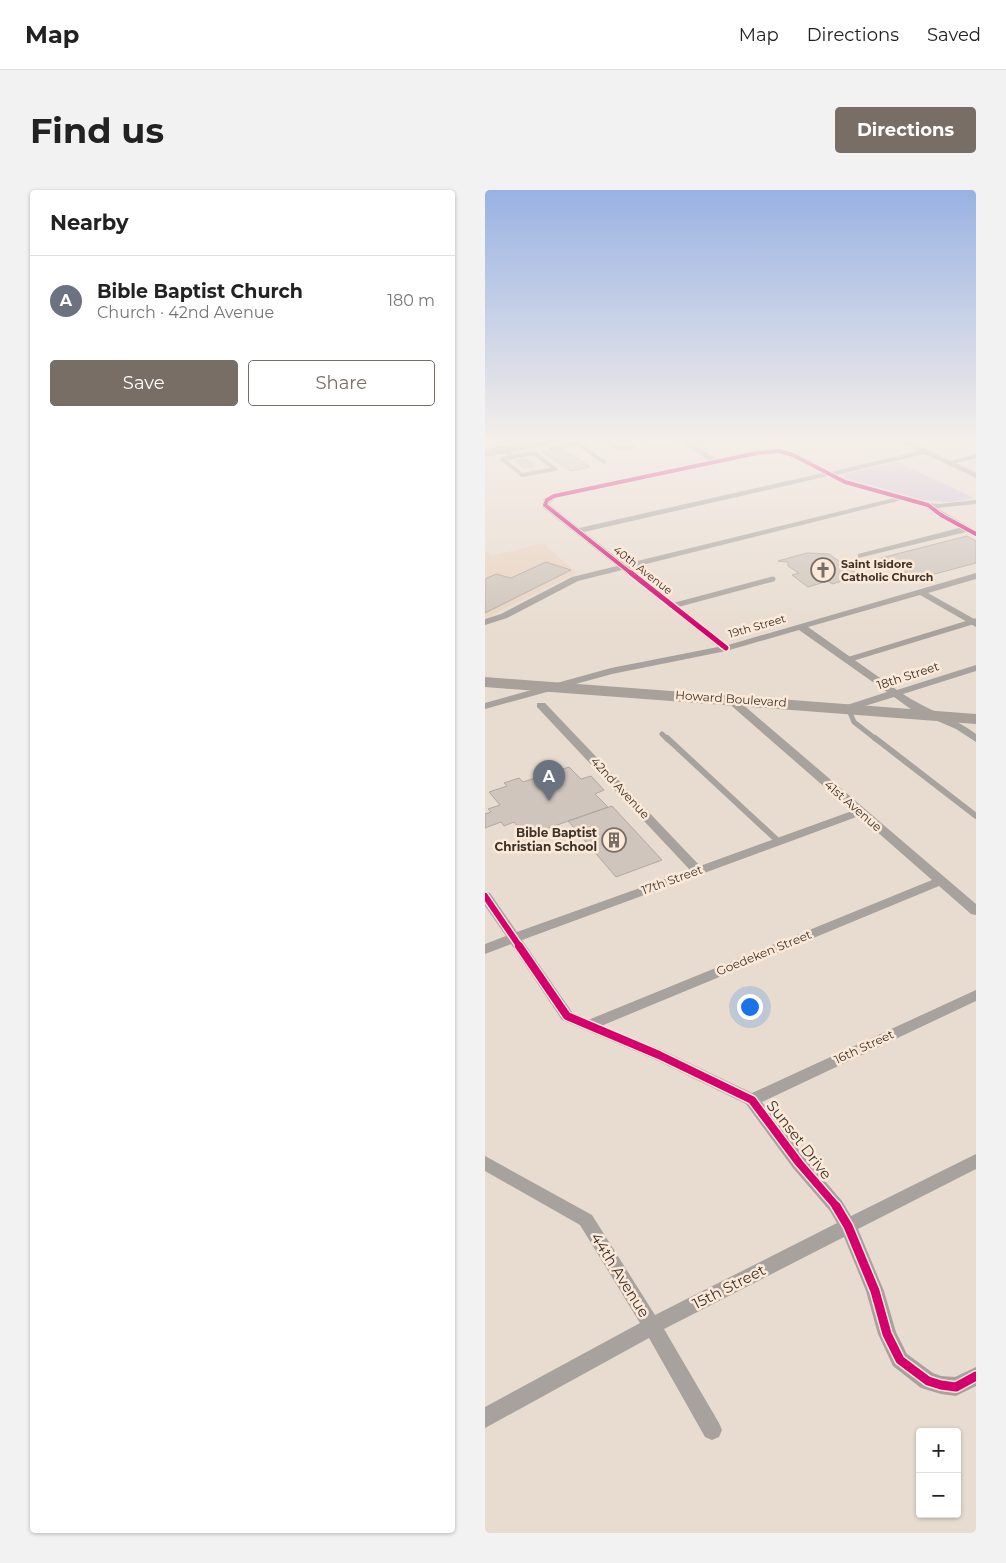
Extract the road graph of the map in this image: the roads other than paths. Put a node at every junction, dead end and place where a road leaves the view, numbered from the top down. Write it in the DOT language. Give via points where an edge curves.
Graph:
graph roads {
  1 [pos="544,504"];
  2 [pos="697,504"];
  3 [pos="882,504"];
  4 [pos="921,504"];
  5 [pos="961,504"];
  6 [pos="927,505"];
  7 [pos="966,528"];
  8 [pos="578,531"];
  9 [pos="976,534"];
  10 [pos="861,556"];
  11 [pos="624,567"];
  12 [pos="976,576"];
  13 [pos="773,579"];
  14 [pos="921,592"];
  15 [pos="672,606"];
  16 [pos="485,622"];
  17 [pos="975,623"];
  18 [pos="800,626"];
  19 [pos="726,648"];
  20 [pos="847,660"];
  21 [pos="976,668"];
  22 [pos="485,682"];
  23 [pos="557,686"];
  24 [pos="896,694"];
  25 [pos="730,700"];
  26 [pos="541,705"];
  27 [pos="485,706"];
  28 [pos="848,708"];
  29 [pos="932,716"];
  30 [pos="976,719"];
  31 [pos="662,734"];
  32 [pos="976,738"];
  33 [pos="860,812"];
  34 [pos="976,816"];
  35 [pos="779,842"];
  36 [pos="698,871"];
  37 [pos="940,881"];
  38 [pos="485,896"];
  39 [pos="976,911"];
  40 [pos="514,938"];
  41 [pos="485,949"];
  42 [pos="976,995"];
  43 [pos="587,1026"];
  44 [pos="752,1100"];
  45 [pos="976,1161"];
  46 [pos="485,1163"];
  47 [pos="848,1226"];
  48 [pos="652,1326"];
  49 [pos="976,1376"];
  50 [pos="485,1418"];
  51 [pos="712,1430"];
  1 -- 8 [label="street, 40th Avenue"];
  2 -- 8 [label="street"];
  3 -- 11 [label="street"];
  4 -- 6 [label="street"];
  5 -- 6 [label="street"];
  6 -- 7 [label="street"];
  7 -- 9 [label="street"];
  7 -- 10 [label="street"];
  8 -- 11 [label="street, 40th Avenue"];
  11 -- 15 [label="street, 40th Avenue"];
  11 -- 16 [label="street" via="575,579 505,616"];
  12 -- 14 [label="street, 19th Street"];
  13 -- 15 [label="lane"];
  14 -- 17 [label="street"];
  14 -- 18 [label="street, 19th Street"];
  15 -- 19 [label="street, 40th Avenue"];
  17 -- 20 [label="lane"];
  18 -- 19 [label="street, 19th Street"];
  18 -- 20 [label="street"];
  19 -- 23 [label="street, 19th Street" via="611,671"];
  20 -- 24 [label="street"];
  21 -- 24 [label="street, 18th Street"];
  22 -- 23 [label="main road, Howard Boulevard"];
  23 -- 25 [label="main road, Howard Boulevard"];
  23 -- 27 [label="street, 19th Street"];
  24 -- 28 [label="street, 18th Street"];
  24 -- 29 [label="street"];
  25 -- 28 [label="main road, Howard Boulevard"];
  25 -- 33 [label="street, 41st Avenue"];
  26 -- 36 [label="street, 42nd Avenue"];
  28 -- 29 [label="main road, Howard Boulevard"];
  28 -- 34 [label="lane" via="854,722"];
  29 -- 30 [label="main road, Howard Boulevard"];
  29 -- 32 [label="street" via="960,727"];
  31 -- 35 [label="lane"];
  33 -- 35 [label="street, 17th Street"];
  33 -- 37 [label="street, 41st Avenue"];
  35 -- 36 [label="street, 17th Street"];
  36 -- 40 [label="street, 17th Street"];
  37 -- 39 [label="street, 41st Avenue"];
  37 -- 43 [label="street, Goedeken Street"];
  38 -- 40 [label="street, Sunset Drive"];
  40 -- 41 [label="street, 17th Street"];
  40 -- 43 [label="street, Sunset Drive" via="567,1016"];
  42 -- 44 [label="street, 16th Street"];
  43 -- 44 [label="street, Sunset Drive" via="659,1055"];
  44 -- 47 [label="street, Sunset Drive" via="836,1206"];
  45 -- 47 [label="street, 15th Street"];
  46 -- 48 [label="street, 44th Avenue" via="586,1220"];
  47 -- 48 [label="street, 15th Street"];
  47 -- 49 [label="street, Sunset Drive" via="875,1291 887,1334 900,1360 928,1381 941,1385 956,1387"];
  48 -- 50 [label="street, 15th Street"];
  48 -- 51 [label="street, 44th Avenue"];
}
